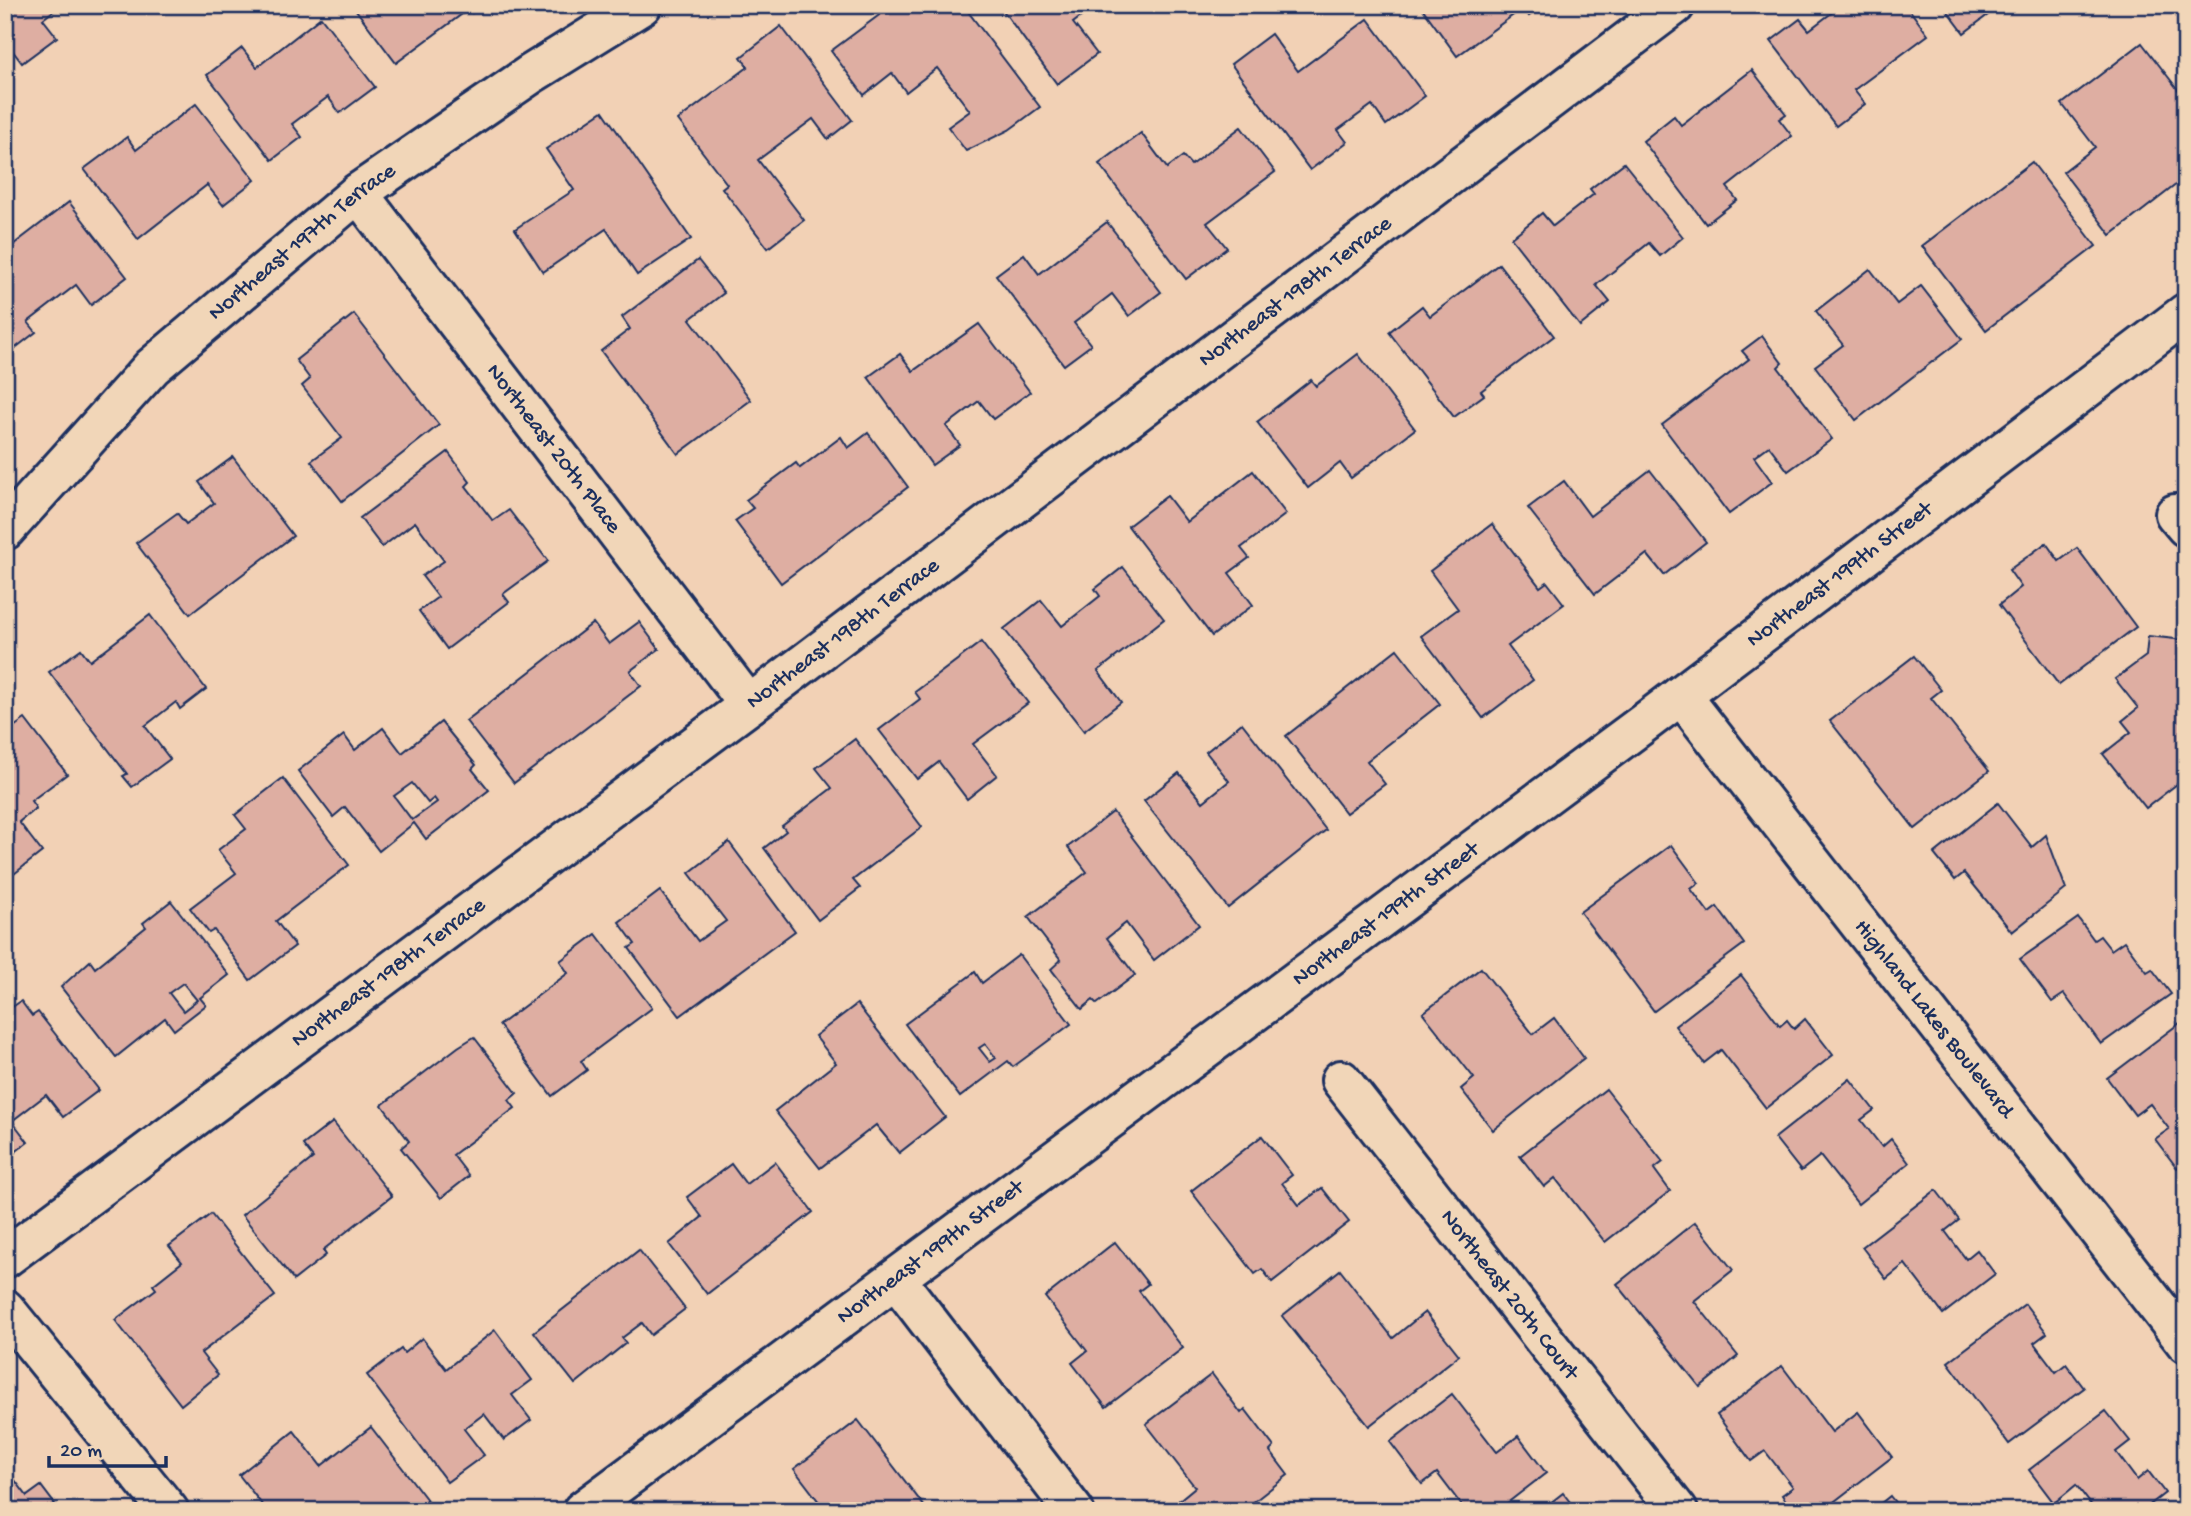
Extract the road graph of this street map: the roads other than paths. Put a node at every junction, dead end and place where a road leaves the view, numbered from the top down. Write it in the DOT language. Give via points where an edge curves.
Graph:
graph roads {
  1 [pos="642,5"];
  2 [pos="1675,5"];
  3 [pos="358,193"];
  4 [pos="2186,313"];
  5 [pos="5,530"];
  6 [pos="1681,695"];
  7 [pos="749,705"];
  8 [pos="1340,1080"];
  9 [pos="5,1258"];
  10 [pos="896,1279"];
  11 [pos="5,1309"];
  12 [pos="2186,1343"];
  13 [pos="169,1511"];
  14 [pos="582,1511"];
  15 [pos="1074,1511"];
  16 [pos="1678,1511"];
  1 -- 3 [label="street, Northeast 197th Terrace" via="531,74"];
  2 -- 7 [label="street, Northeast 198th Terrace"];
  3 -- 5 [label="street, Northeast 197th Terrace" via="152,367"];
  3 -- 7 [label="street, Northeast 20th Place"];
  4 -- 6 [label="street, Northeast 199th Street"];
  6 -- 10 [label="street, Northeast 199th Street"];
  6 -- 12 [label="street, Highland Lakes Boulevard"];
  7 -- 9 [label="street, Northeast 198th Terrace"];
  8 -- 16 [label="street, Northeast 20th Court"];
  10 -- 14 [label="street, Northeast 199th Street"];
  10 -- 15 [label="street"];
  11 -- 13 [label="street"];
}
